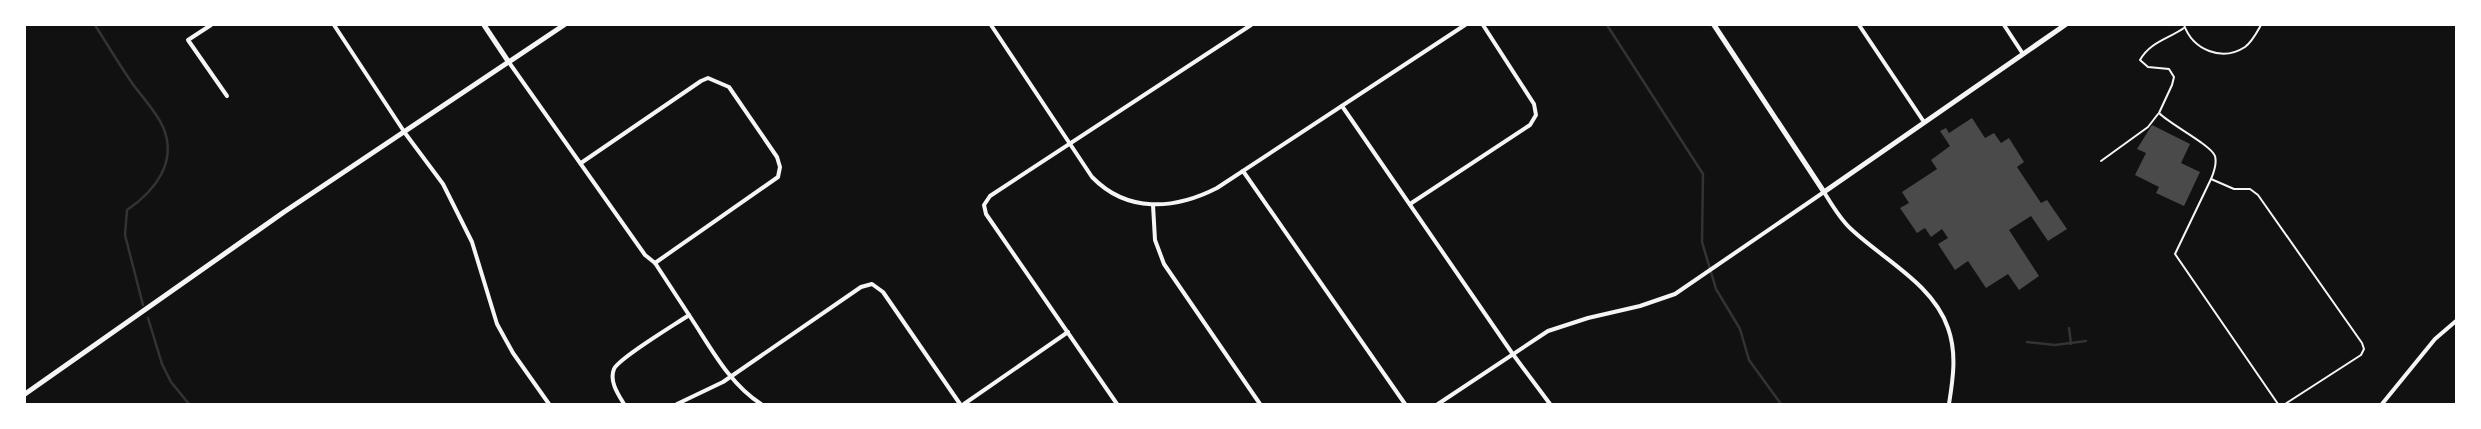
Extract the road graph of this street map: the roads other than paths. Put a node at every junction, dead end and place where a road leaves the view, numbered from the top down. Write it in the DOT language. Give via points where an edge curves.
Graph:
graph roads {
  1 [pos="211,25"];
  2 [pos="334,25"];
  3 [pos="484,25"];
  4 [pos="564,25"];
  5 [pos="991,25"];
  6 [pos="1251,25"];
  7 [pos="1465,25"];
  8 [pos="1483,25"];
  9 [pos="1714,25"];
  10 [pos="1859,25"];
  11 [pos="2004,25"];
  12 [pos="2065,25"];
  13 [pos="2023,54"];
  14 [pos="508,61"];
  15 [pos="227,96"];
  16 [pos="1342,106"];
  17 [pos="1924,122"];
  18 [pos="405,133"];
  19 [pos="1069,144"];
  20 [pos="581,163"];
  21 [pos="1243,171"];
  22 [pos="1824,192"];
  23 [pos="1410,204"];
  24 [pos="1152,205"];
  25 [pos="655,263"];
  26 [pos="689,315"];
  27 [pos="2456,321"];
  28 [pos="1068,332"];
  29 [pos="1512,353"];
  30 [pos="731,377"];
  31 [pos="25,394"];
  32 [pos="549,404"];
  33 [pos="624,404"];
  34 [pos="678,404"];
  35 [pos="761,404"];
  36 [pos="960,404"];
  37 [pos="964,404"];
  38 [pos="1117,404"];
  39 [pos="1260,404"];
  40 [pos="1405,404"];
  41 [pos="1438,404"];
  42 [pos="1550,404"];
  43 [pos="1950,404"];
  44 [pos="2382,404"];
  1 -- 15 [label="street" via="188,40"];
  2 -- 18 [label="street"];
  3 -- 14 [label="street"];
  4 -- 14 [label="street"];
  5 -- 19 [label="street"];
  6 -- 19 [label="street"];
  7 -- 16 [label="street"];
  8 -- 23 [label="street" via="1534,104 1536,115 1530,125"];
  9 -- 22 [label="street"];
  10 -- 17 [label="street"];
  11 -- 13 [label="street"];
  12 -- 13 [label="street"];
  13 -- 17 [label="street"];
  14 -- 18 [label="street"];
  14 -- 20 [label="street"];
  16 -- 21 [label="street"];
  16 -- 23 [label="street"];
  17 -- 22 [label="street"];
  18 -- 31 [label="street" via="284,212"];
  18 -- 32 [label="street" via="443,184 472,242 497,324"];
  19 -- 24 [label="street" via="1101,186 1123,199"];
  19 -- 28 [label="street" via="990,196 984,204 986,214"];
  20 -- 25 [label="street" via="644,255"];
  20 -- 25 [label="street" via="701,81 708,78 729,88 777,157 778,177"];
  21 -- 24 [label="street" via="1196,198"];
  21 -- 40 [label="street"];
  22 -- 29 [label="street" via="1674,294 1548,330"];
  22 -- 43 [label="street" via="1850,229 1922,288 1937,306 1949,329 1954,356"];
  23 -- 29 [label="street"];
  24 -- 39 [label="street" via="1155,240 1164,264"];
  25 -- 26 [label="street"];
  26 -- 30 [label="street"];
  26 -- 33 [label="street" via="618,362 612,376 616,392"];
  27 -- 44 [label="street" via="2435,339"];
  28 -- 37 [label="street"];
  28 -- 38 [label="street"];
  29 -- 41 [label="street"];
  29 -- 42 [label="street"];
  30 -- 34 [label="street"];
  30 -- 35 [label="street"];
  30 -- 36 [label="street" via="861,287 872,284 883,292"];
}
